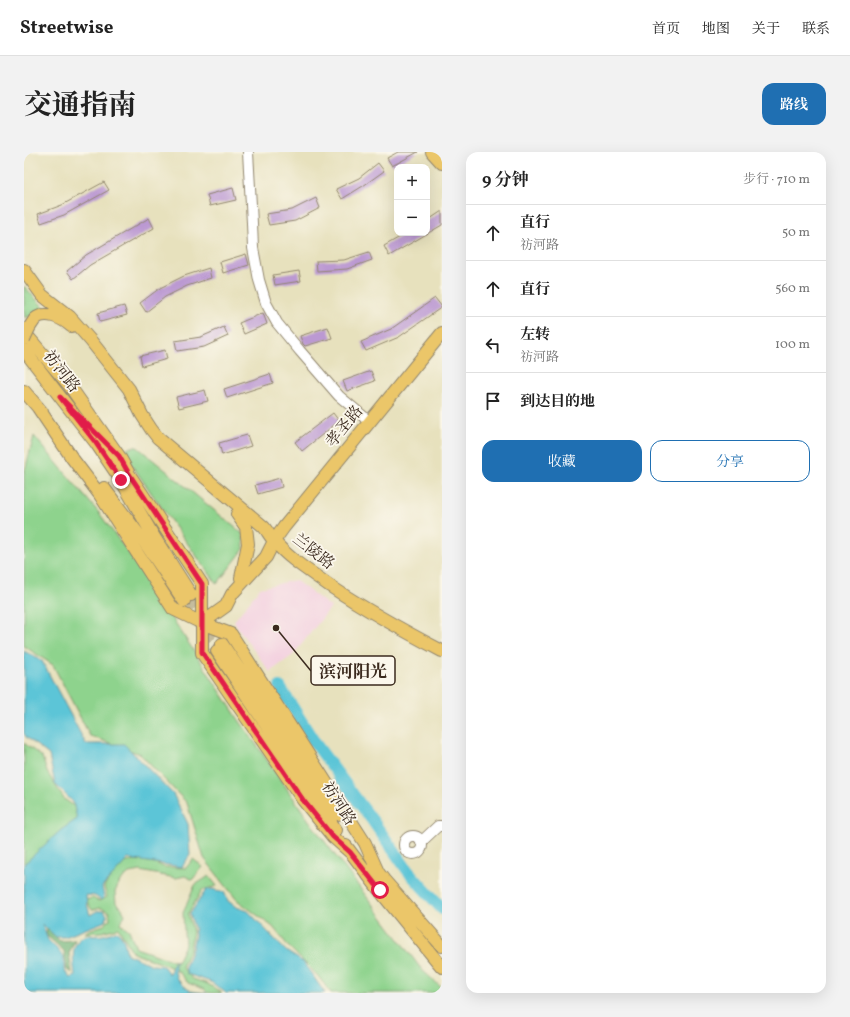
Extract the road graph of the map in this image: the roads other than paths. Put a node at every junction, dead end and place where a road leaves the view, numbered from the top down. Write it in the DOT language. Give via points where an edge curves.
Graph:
graph roads {
  1 [pos="248,152"];
  2 [pos="432,152"];
  3 [pos="440,152"];
  4 [pos="442,154"];
  5 [pos="442,163"];
  6 [pos="24,270"];
  7 [pos="26,333"];
  8 [pos="442,333"];
  9 [pos="442,340"];
  10 [pos="24,350"];
  11 [pos="24,392"];
  12 [pos="60,397"];
  13 [pos="37,406"];
  14 [pos="369,422"];
  15 [pos="119,456"];
  16 [pos="237,514"];
  17 [pos="274,541"];
  18 [pos="241,578"];
  19 [pos="202,623"];
  20 [pos="442,644"];
  21 [pos="442,651"];
  22 [pos="442,826"];
  23 [pos="421,842"];
  24 [pos="350,852"];
  25 [pos="378,872"];
  26 [pos="442,946"];
  27 [pos="442,967"];
  1 -- 14 [label="street" via="253,248 266,303 277,323 300,351 339,396"];
  2 -- 5 [label="main road"];
  3 -- 4 [label="main road"];
  6 -- 17 [label="main road" via="42,295 70,317 96,347 129,389 142,415 158,438 264,527"];
  7 -- 15 [label="main road" via="69,385"];
  7 -- 16 [label="main road" via="34,320 42,315 65,320 127,392 153,442"];
  8 -- 14 [label="main road, 孝圣路"];
  9 -- 17 [label="main road, 孝圣路" via="287,530"];
  10 -- 12 [label="main road, 祊河路"];
  11 -- 13 [label="main road, 祊河路"];
  12 -- 13 [label="main road, 祊河路" via="121,480 187,598 101,484"];
  12 -- 15 [label="main road"];
  13 -- 19 [label="main road, 祊河路" via="100,494 173,609"];
  14 -- 17 [label="main road, 孝圣路"];
  15 -- 19 [label="main road" via="202,584"];
  16 -- 17 [label="main road"];
  16 -- 18 [label="main road" via="246,527 248,544"];
  17 -- 18 [label="main road, 孝圣路"];
  17 -- 19 [label="main road, 孝圣路" via="266,557 232,594 226,606"];
  17 -- 20 [label="main road, 兰陵路" via="289,548 362,599"];
  17 -- 21 [label="main road, 兰陵路" via="301,566 341,593 384,620"];
  18 -- 19 [label="main road, 孝圣路"];
  19 -- 24 [label="main road" via="202,652 303,800 333,837"];
  19 -- 25 [label="main road, 祊河路" via="231,634 365,843"];
  22 -- 23 [label="street" via="438,826"];
  24 -- 25 [label="main road, 祊河路" via="220,648"];
  24 -- 27 [label="main road, 祊河路"];
  25 -- 26 [label="main road, 祊河路"];
}
